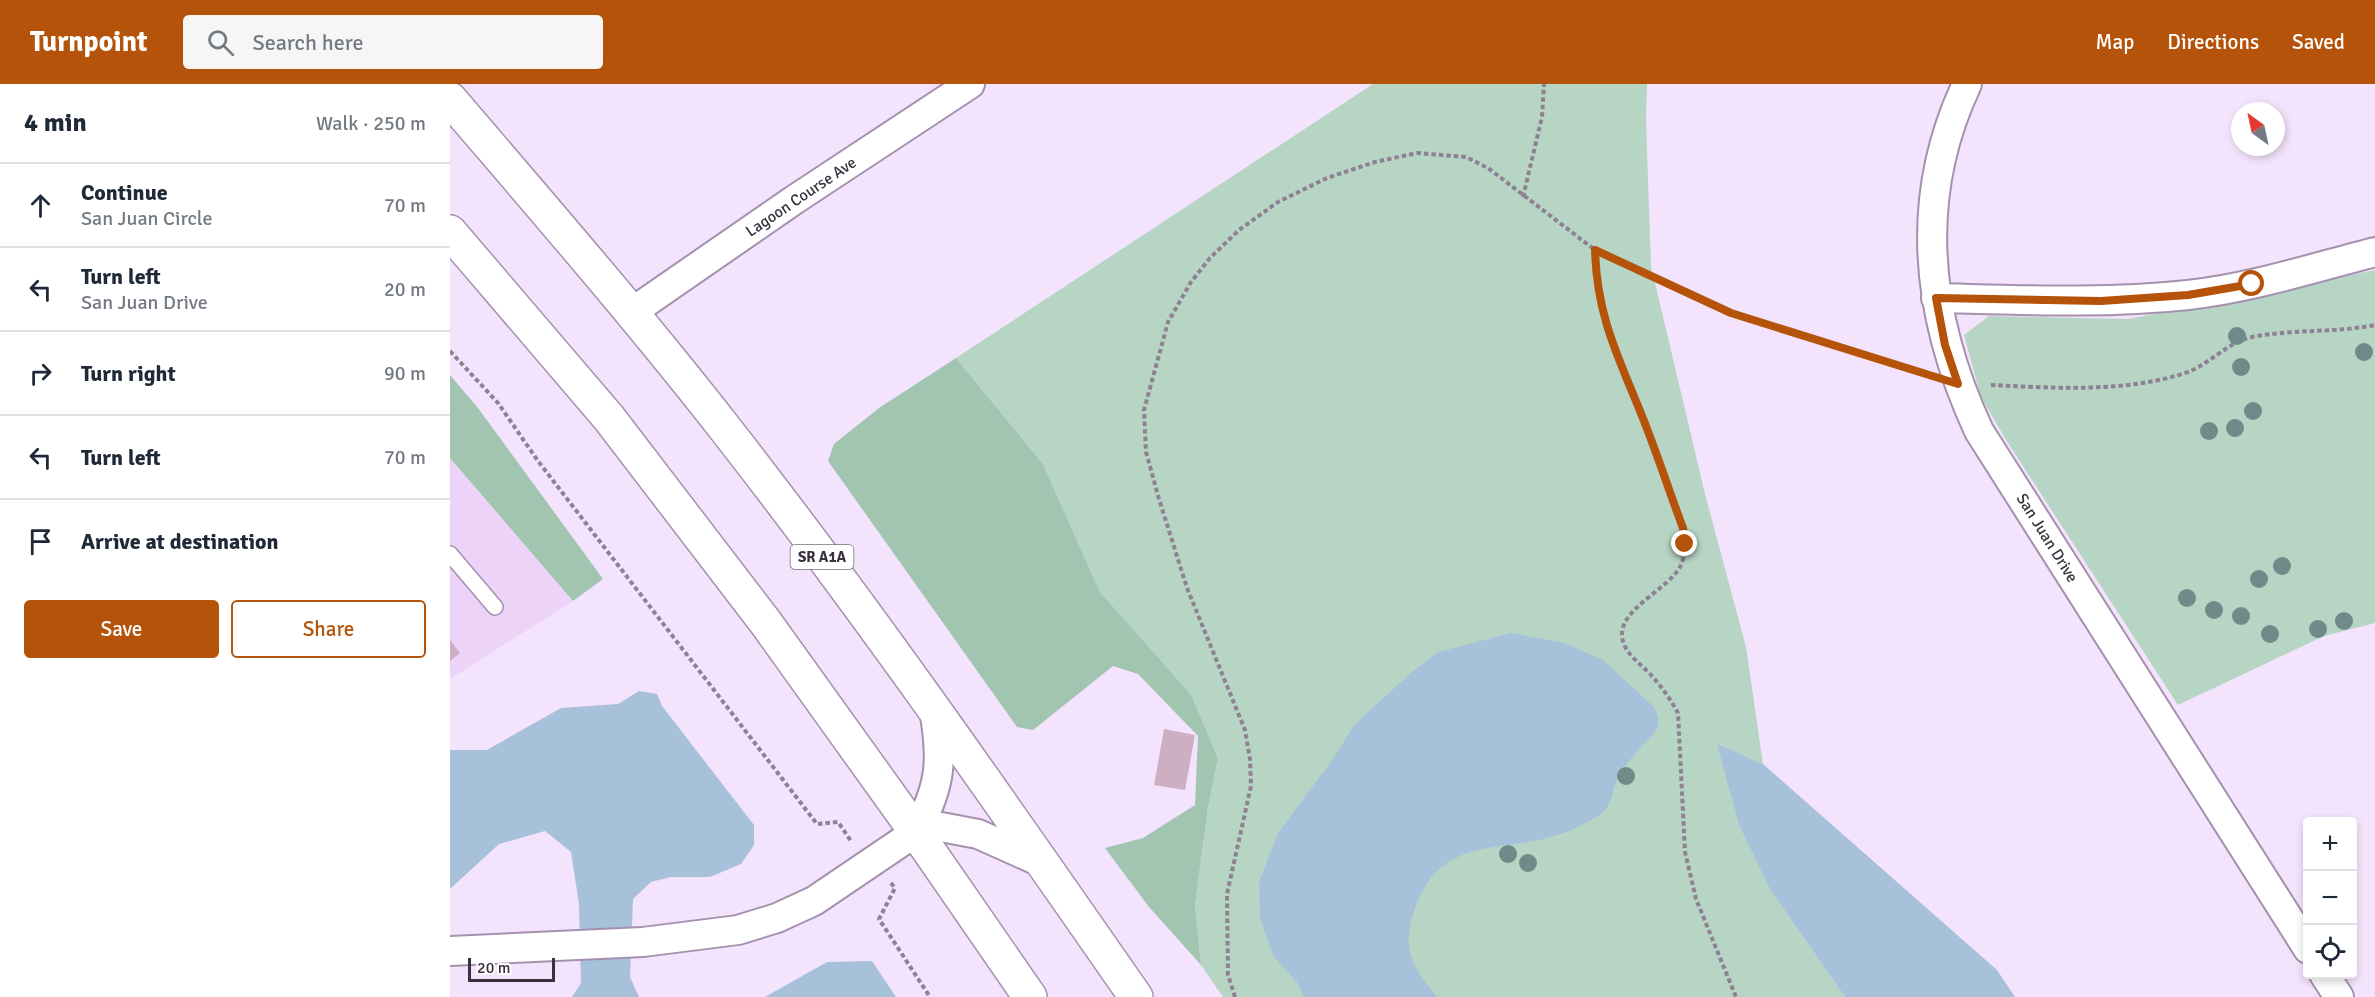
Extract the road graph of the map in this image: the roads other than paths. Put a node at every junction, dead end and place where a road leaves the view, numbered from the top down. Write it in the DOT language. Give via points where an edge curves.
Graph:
graph roads {
  1 [pos="970,84"];
  2 [pos="1967,84"];
  3 [pos="450,99"];
  4 [pos="450,232"];
  5 [pos="2375,252"];
  6 [pos="1936,298"];
  7 [pos="632,312"];
  8 [pos="450,554"];
  9 [pos="495,607"];
  10 [pos="933,709"];
  11 [pos="916,832"];
  12 [pos="1043,863"];
  13 [pos="2303,943"];
  14 [pos="450,951"];
  15 [pos="2327,979"];
  16 [pos="1030,997"];
  17 [pos="1136,997"];
  18 [pos="2339,997"];
  1 -- 7 [label="street, Lagoon Course Ave"];
  2 -- 6 [label="street, San Juan Drive" via="1947,136 1938,175 1932,239"];
  3 -- 7 [label="main road, SR A1A"];
  4 -- 11 [label="main road" via="609,418 766,623"];
  5 -- 6 [label="street" via="2252,284 2188,295 2101,301"];
  6 -- 13 [label="street, San Juan Drive" via="1945,345 1979,431"];
  7 -- 10 [label="main road, SR A1A" via="727,431"];
  8 -- 9 [label="lane"];
  10 -- 11 [label="street" via="940,748 938,776 929,808"];
  10 -- 12 [label="main road, SR A1A"];
  11 -- 12 [label="street" via="941,826 961,830"];
  11 -- 14 [label="street" via="814,901 738,930 643,942"];
  11 -- 16 [label="main road"];
  12 -- 17 [label="main road, SR A1A"];
  15 -- 18 [label="street"];
}
